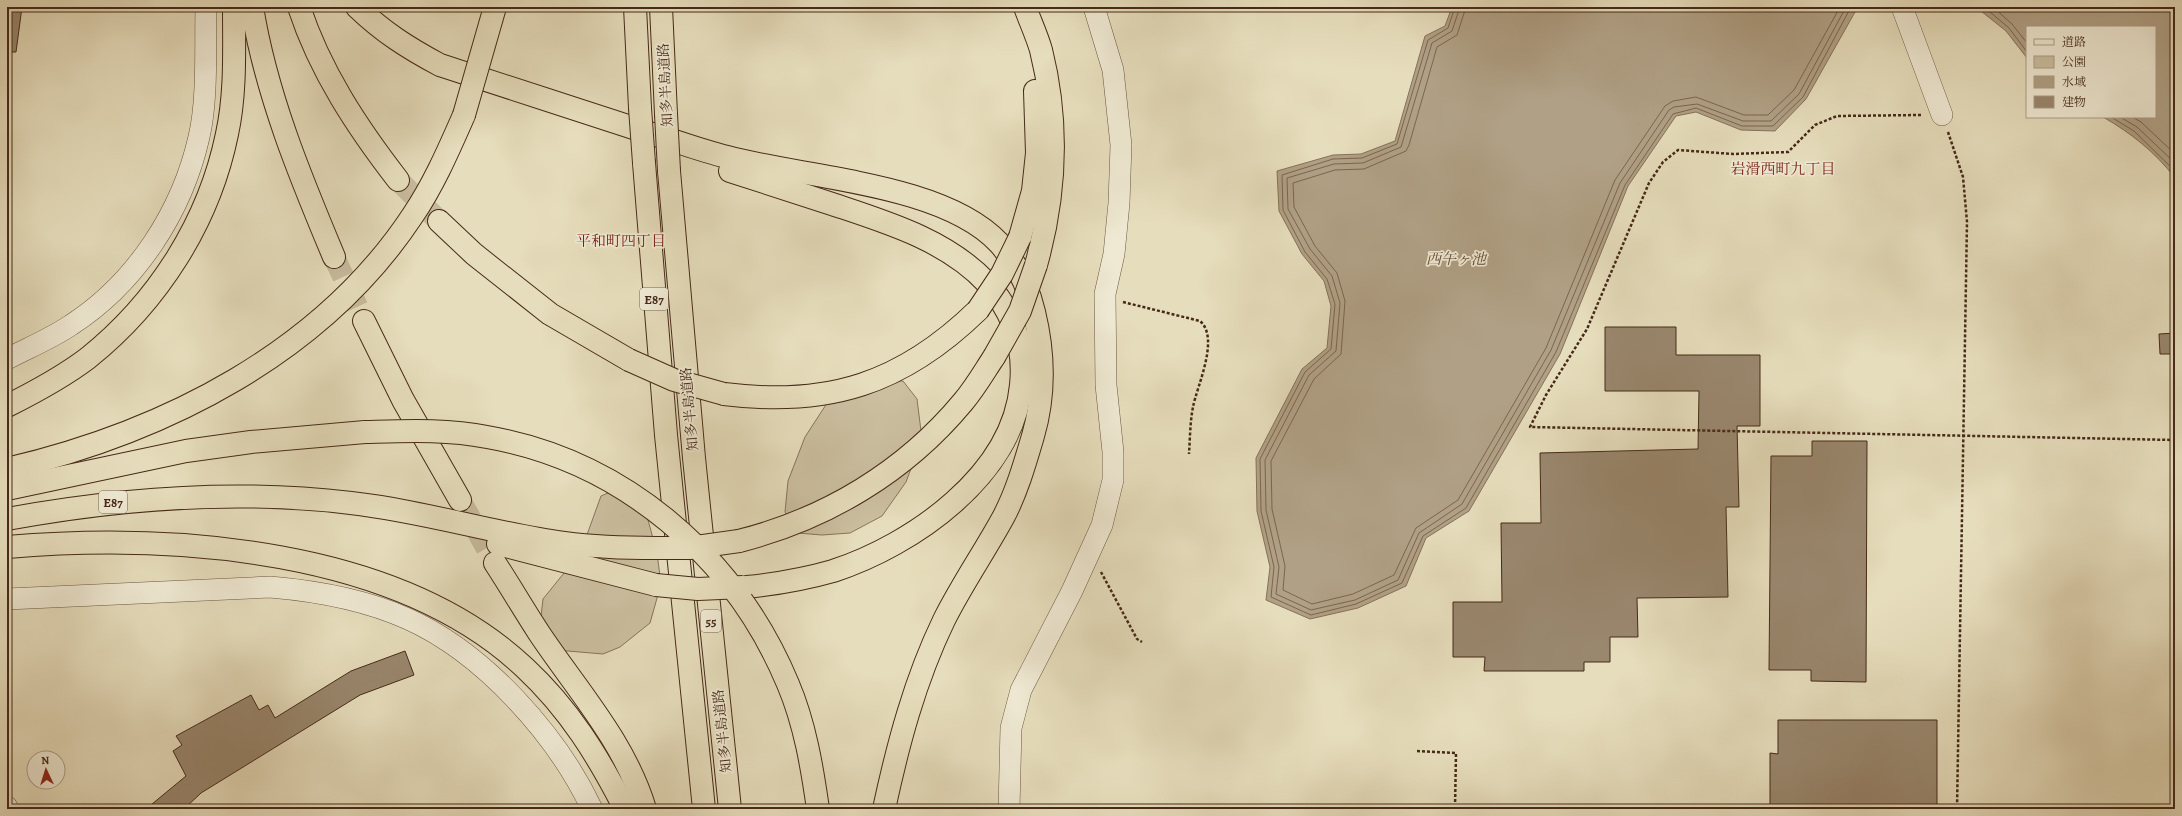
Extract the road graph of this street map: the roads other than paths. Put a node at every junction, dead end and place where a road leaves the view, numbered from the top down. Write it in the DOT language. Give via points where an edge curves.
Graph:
graph roads {
  1 [pos="206,7"];
  2 [pos="234,7"];
  3 [pos="252,7"];
  4 [pos="299,7"];
  5 [pos="357,7"];
  6 [pos="496,7"];
  7 [pos="635,7"];
  8 [pos="661,7"];
  9 [pos="1024,7"];
  10 [pos="1094,7"];
  11 [pos="1902,7"];
  12 [pos="1942,115"];
  13 [pos="614,122"];
  14 [pos="398,180"];
  15 [pos="439,221"];
  16 [pos="334,256"];
  17 [pos="364,321"];
  18 [pos="7,359"];
  19 [pos="7,406"];
  20 [pos="692,432"];
  21 [pos="666,435"];
  22 [pos="7,469"];
  23 [pos="7,489"];
  24 [pos="220,496"];
  25 [pos="460,500"];
  26 [pos="7,519"];
  27 [pos="7,547"];
  28 [pos="495,563"];
  29 [pos="7,599"];
  30 [pos="592,809"];
  31 [pos="625,809"];
  32 [pos="645,809"];
  33 [pos="704,809"];
  34 [pos="730,809"];
  35 [pos="818,809"];
  36 [pos="884,809"];
  37 [pos="1009,809"];
  1 -- 18 [label="street" via="205,82 200,136 188,178 162,228 134,272 102,302 71,326"];
  2 -- 19 [label="highway" via="233,81 228,133 215,182 194,230 167,276 128,321 88,358 38,391"];
  3 -- 16 [label="highway" via="264,66 276,107"];
  4 -- 14 [label="highway" via="315,49 352,118"];
  5 -- 13 [label="highway" via="404,46 440,65"];
  6 -- 22 [label="highway, bridge" via="464,115 431,184 413,215 360,282 297,339 243,376 175,411 103,441"];
  7 -- 21 [label="highway, 知多半島道路 / E87, bridge" via="640,108"];
  8 -- 20 [label="highway, 知多半島道路 / E87, bridge" via="669,171"];
  9 -- 15 [label="highway, bridge" via="1036,111 1037,153 1033,191 1020,237 1002,274 978,310 961,327 923,356 880,378 834,393 784,399 724,394 674,380 629,360 550,314 474,254"];
  9 -- 24 [label="highway, bridge" via="1041,49 1053,132 1054,170 1036,264 1020,311 964,402 935,433 874,483 800,522 767,534 689,548 611,548 562,542 429,515 351,503 263,496"];
  10 -- 37 [label="street" via="1113,70 1121,146 1114,254 1105,299 1106,385 1113,452 1113,480 1102,525 1072,591 1021,690 1011,728"];
  11 -- 12 [label="street"];
  13 -- 24 [label="highway, bridge" via="628,135 869,216 930,241 953,255 986,282 1010,315 1018,336 1022,375 1016,414 1006,438 996,456 960,496 906,536 872,555 833,570 791,581 746,587 698,589 620,578 488,542 390,521 296,510"];
  13 -- 36 [label="highway" via="726,157 796,173 874,186 947,208 976,224 998,242 1018,269 1029,295 1040,334 1043,366 1034,433 1005,513 945,619 922,669"];
  17 -- 25 [label="highway" via="403,400"];
  20 -- 34 [label="highway, 知多半島道路 / 55"];
  21 -- 33 [label="highway, 知多半島道路 / 55"];
  23 -- 35 [label="highway, bridge" via="186,451 251,442 365,432 458,433 488,437 550,453 582,466 632,493 688,537 716,566 754,617 789,685 809,752"];
  24 -- 26 [label="highway, E87" via="184,496 103,503"];
  27 -- 31 [label="highway" via="123,543 207,548 262,555 351,575 431,604 468,624 498,645 550,693 592,748"];
  28 -- 32 [label="highway" via="539,633 609,732 631,773"];
  29 -- 30 [label="street" via="270,587 307,590 342,597 409,619 464,652 519,704 567,762"];
}
